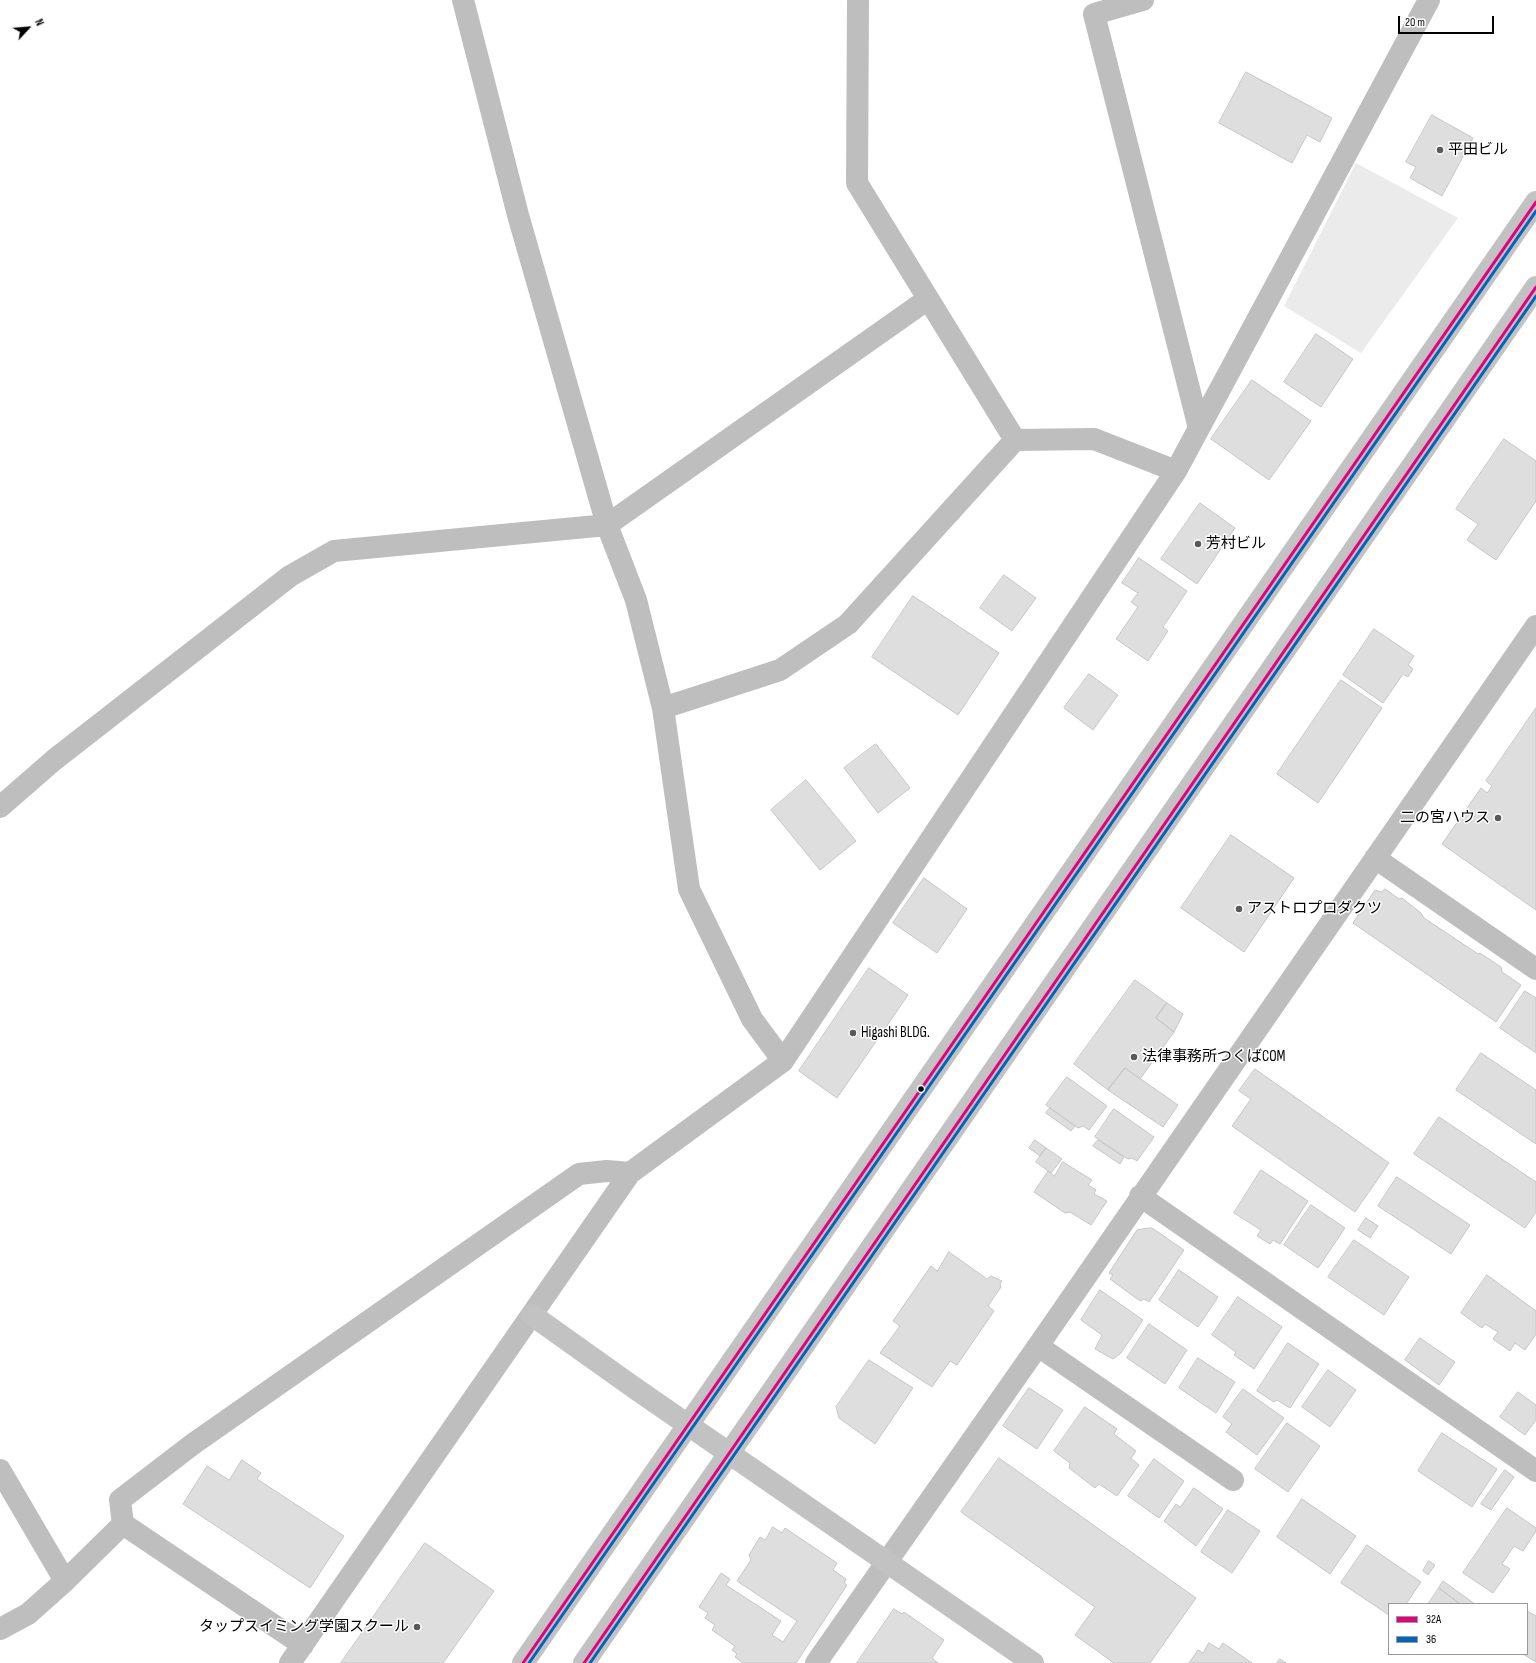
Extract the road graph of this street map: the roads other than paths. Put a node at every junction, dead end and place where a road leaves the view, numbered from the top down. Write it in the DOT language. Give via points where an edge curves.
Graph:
graph roads {
  1 [pos="463,0"];
  2 [pos="858,0"];
  3 [pos="1143,0"];
  4 [pos="1429,0"];
  5 [pos="1536,202"];
  6 [pos="1536,287"];
  7 [pos="928,299"];
  8 [pos="1198,428"];
  9 [pos="1015,440"];
  10 [pos="1176,471"];
  11 [pos="607,525"];
  12 [pos="1536,626"];
  13 [pos="663,708"];
  14 [pos="0,807"];
  15 [pos="1376,858"];
  16 [pos="1536,969"];
  17 [pos="783,1061"];
  18 [pos="630,1173"];
  19 [pos="1140,1196"];
  20 [pos="532,1315"];
  21 [pos="1038,1346"];
  22 [pos="688,1425"];
  23 [pos="729,1453"];
  24 [pos="0,1470"];
  25 [pos="1536,1471"];
  26 [pos="1233,1480"];
  27 [pos="122,1524"];
  28 [pos="887,1562"];
  29 [pos="65,1581"];
  30 [pos="0,1629"];
  31 [pos="303,1645"];
  32 [pos="290,1663"];
  33 [pos="523,1663"];
  34 [pos="584,1663"];
  35 [pos="816,1663"];
  36 [pos="1033,1663"];
  1 -- 11 [label="street" via="518,215"];
  2 -- 7 [label="street" via="857,183"];
  3 -- 8 [label="street" via="1094,14"];
  4 -- 8 [label="street"];
  5 -- 22 [label="main road"];
  6 -- 23 [label="main road"];
  7 -- 9 [label="street"];
  7 -- 11 [label="street"];
  8 -- 10 [label="street"];
  9 -- 10 [label="street" via="1094,439"];
  9 -- 13 [label="street" via="848,624 780,670"];
  10 -- 17 [label="street"];
  11 -- 13 [label="street" via="636,600"];
  11 -- 14 [label="street" via="334,551 290,576 54,760"];
  12 -- 15 [label="street"];
  13 -- 17 [label="street" via="689,889 752,1019"];
  15 -- 16 [label="street"];
  15 -- 19 [label="street"];
  17 -- 18 [label="street"];
  18 -- 20 [label="street"];
  18 -- 27 [label="street" via="607,1171 579,1174 573,1178 193,1444 120,1500"];
  19 -- 21 [label="street"];
  19 -- 25 [label="street"];
  20 -- 22 [label="main road"];
  20 -- 31 [label="street"];
  21 -- 26 [label="street"];
  21 -- 28 [label="street"];
  22 -- 23 [label="main road"];
  22 -- 33 [label="main road"];
  23 -- 28 [label="main road"];
  23 -- 34 [label="main road"];
  24 -- 29 [label="street"];
  27 -- 29 [label="street"];
  27 -- 31 [label="street"];
  28 -- 35 [label="street"];
  28 -- 36 [label="main road"];
  29 -- 30 [label="street" via="28,1614"];
  31 -- 32 [label="street"];
}
